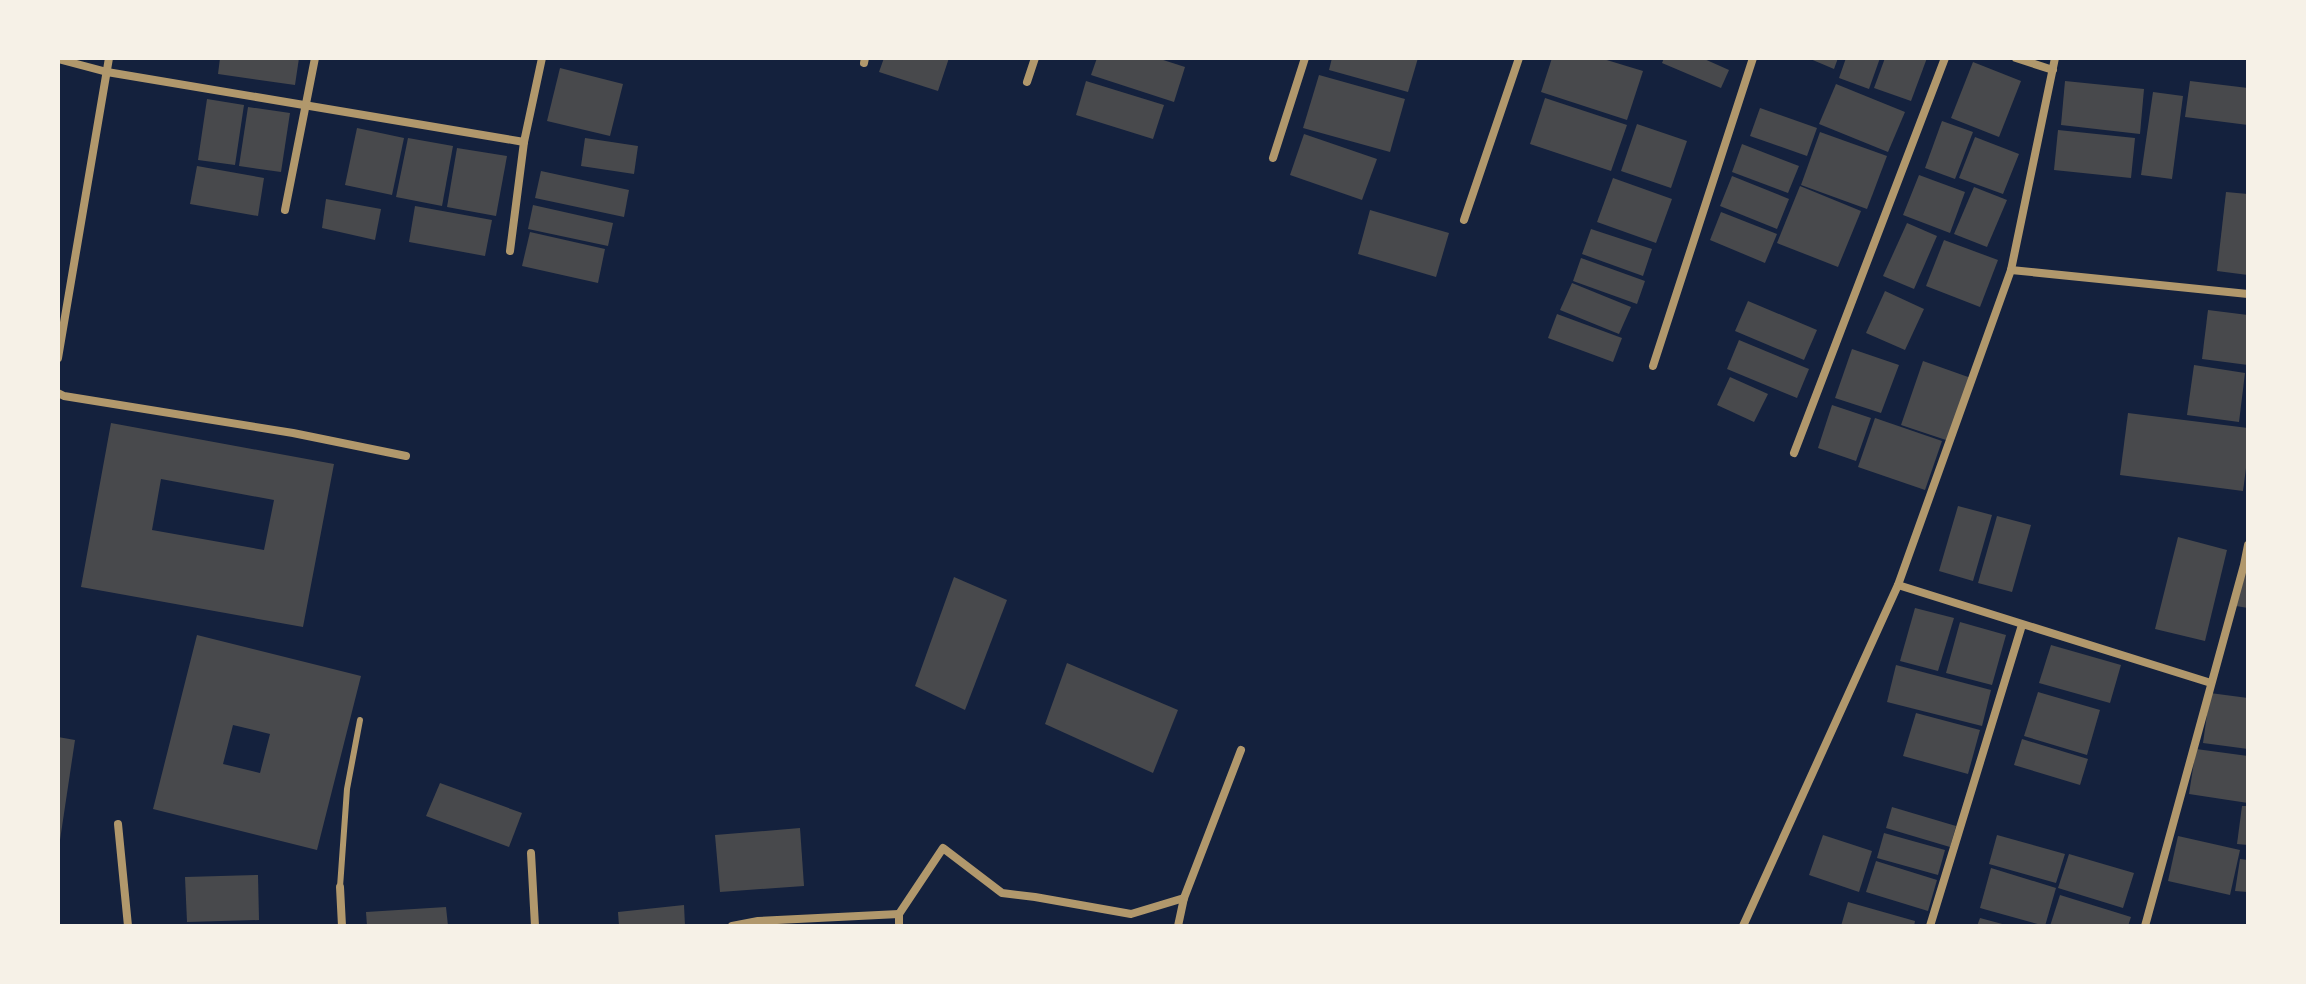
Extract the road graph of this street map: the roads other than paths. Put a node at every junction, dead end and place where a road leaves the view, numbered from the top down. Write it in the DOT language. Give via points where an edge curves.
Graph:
graph roads {
  1 [pos="109,58"];
  2 [pos="315,58"];
  3 [pos="542,58"];
  4 [pos="1035,58"];
  5 [pos="1305,58"];
  6 [pos="1519,58"];
  7 [pos="1753,58"];
  8 [pos="1945,58"];
  9 [pos="2016,58"];
  10 [pos="2055,58"];
  11 [pos="58,59"];
  12 [pos="2053,70"];
  13 [pos="107,72"];
  14 [pos="1027,82"];
  15 [pos="305,106"];
  16 [pos="524,142"];
  17 [pos="1273,158"];
  18 [pos="285,210"];
  19 [pos="1464,220"];
  20 [pos="510,251"];
  21 [pos="2011,270"];
  22 [pos="2248,294"];
  23 [pos="58,358"];
  24 [pos="1653,366"];
  25 [pos="58,393"];
  26 [pos="1794,453"];
  27 [pos="406,456"];
  28 [pos="2248,545"];
  29 [pos="1898,585"];
  30 [pos="2022,625"];
  31 [pos="2211,683"];
  32 [pos="360,720"];
  33 [pos="1241,750"];
  34 [pos="118,824"];
  35 [pos="531,853"];
  36 [pos="340,887"];
  37 [pos="1184,898"];
  38 [pos="899,914"];
  39 [pos="128,926"];
  40 [pos="342,926"];
  41 [pos="535,926"];
  42 [pos="732,926"];
  43 [pos="899,926"];
  44 [pos="1178,926"];
  45 [pos="1743,926"];
  46 [pos="1930,926"];
  47 [pos="2145,926"];
  1 -- 13 [label="street"];
  2 -- 15 [label="street"];
  3 -- 16 [label="street"];
  4 -- 14 [label="street"];
  5 -- 17 [label="street"];
  6 -- 19 [label="street"];
  7 -- 24 [label="street"];
  8 -- 26 [label="street"];
  9 -- 12 [label="street"];
  10 -- 12 [label="street"];
  11 -- 13 [label="street"];
  12 -- 21 [label="street"];
  13 -- 15 [label="street"];
  13 -- 23 [label="street"];
  15 -- 16 [label="street"];
  15 -- 18 [label="street"];
  16 -- 20 [label="street"];
  21 -- 22 [label="street"];
  21 -- 29 [label="street"];
  25 -- 27 [label="street"];
  28 -- 31 [label="street"];
  29 -- 30 [label="street"];
  29 -- 45 [label="street"];
  30 -- 31 [label="street"];
  30 -- 46 [label="street"];
  31 -- 47 [label="street"];
  32 -- 36 [label="lane" via="347,789"];
  33 -- 37 [label="street"];
  34 -- 39 [label="street"];
  35 -- 41 [label="street"];
  36 -- 40 [label="street"];
  37 -- 38 [label="street" via="1131,914 1002,893 943,848"];
  37 -- 44 [label="street"];
  38 -- 42 [label="street"];
  38 -- 43 [label="street"];
}
